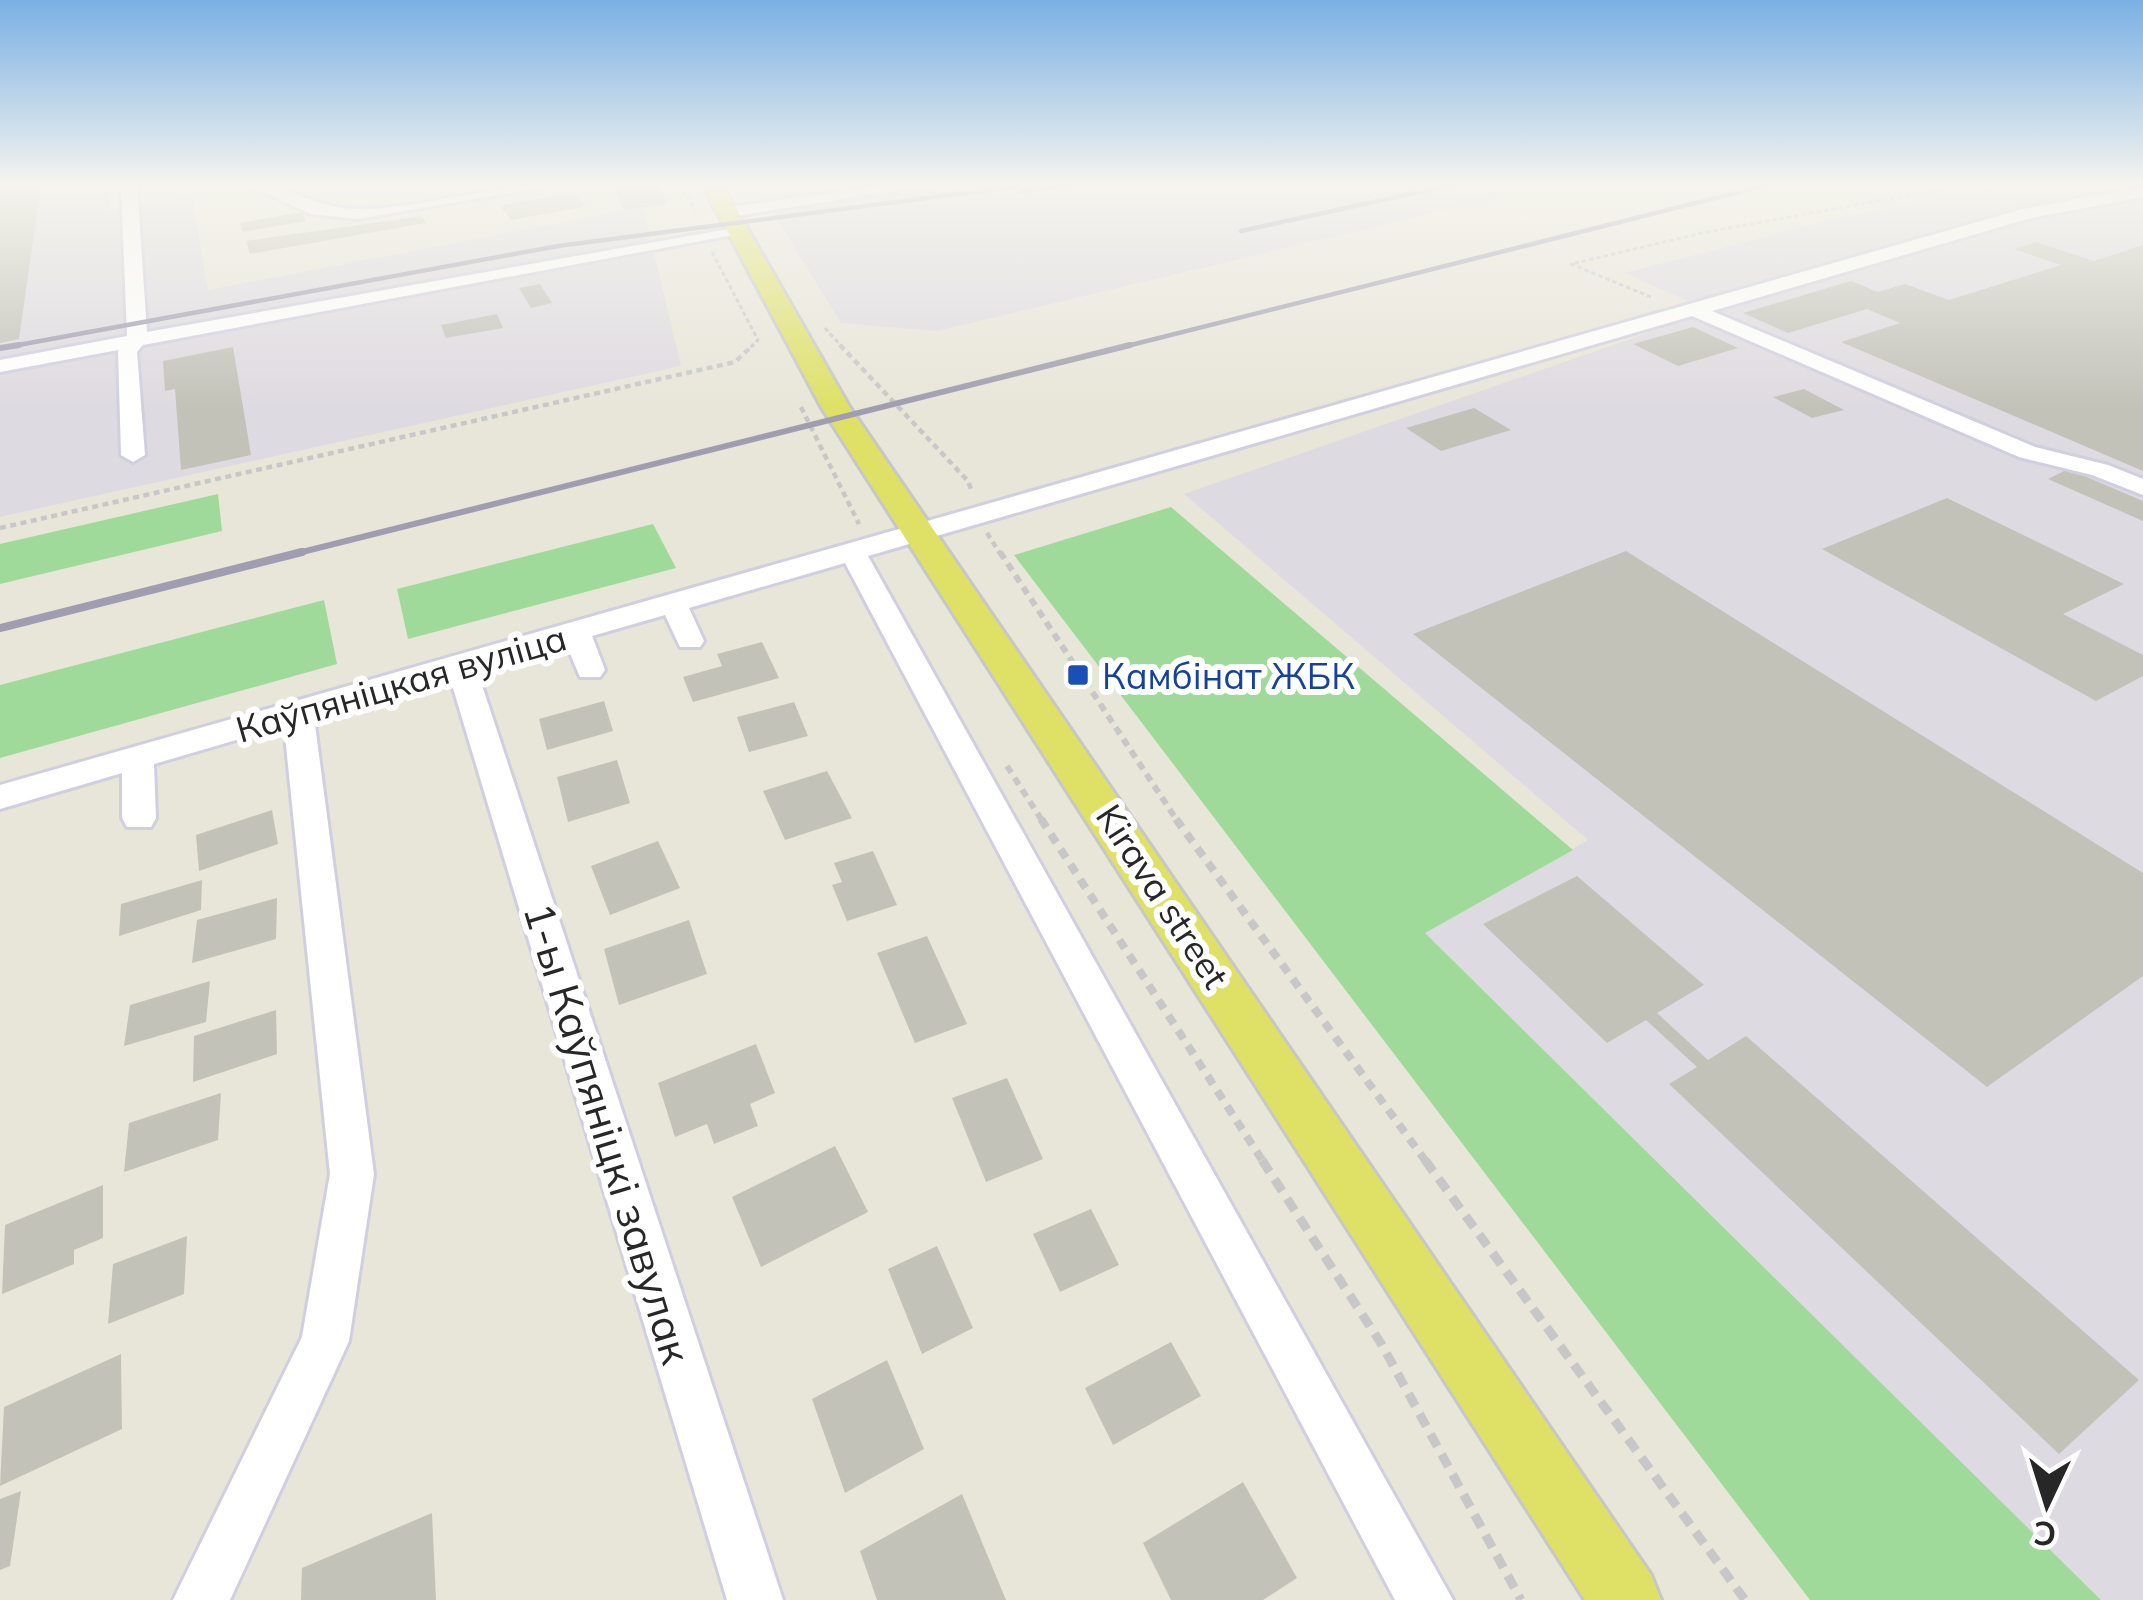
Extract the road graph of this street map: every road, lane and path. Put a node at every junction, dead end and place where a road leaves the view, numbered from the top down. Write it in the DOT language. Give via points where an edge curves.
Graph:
graph roads {
  1 [pos="131,259"];
  2 [pos="531,259"];
  3 [pos="732,259"];
  4 [pos="744,259"];
  5 [pos="1594,259"];
  6 [pos="1873,259"];
  7 [pos="1690,311"];
  8 [pos="814,315"];
  9 [pos="137,339"];
  10 [pos="0,366"];
  11 [pos="797,397"];
  12 [pos="133,455"];
  13 [pos="2143,488"];
  14 [pos="979,515"];
  15 [pos="0,528"];
  16 [pos="922,531"];
  17 [pos="862,550"];
  18 [pos="674,605"];
  19 [pos="576,633"];
  20 [pos="689,641"];
  21 [pos="461,666"];
  22 [pos="590,670"];
  23 [pos="298,712"];
  24 [pos="138,758"];
  25 [pos="1004,760"];
  26 [pos="0,797"];
  27 [pos="139,818"];
  28 [pos="201,1600"];
  29 [pos="754,1600"];
  30 [pos="1425,1600"];
  31 [pos="1521,1600"];
  32 [pos="1626,1600"];
  33 [pos="1744,1600"];
  1 -- 9 [label="street"];
  2 -- 9 [label="street"];
  3 -- 15 [label="path" via="758,340 735,362"];
  4 -- 16 [label="main road, Kirava street"];
  5 -- 7 [label="path" via="1571,264"];
  6 -- 7 [label="street, Каўпяніцкая вуліца"];
  7 -- 13 [label="street" via="2027,452"];
  7 -- 14 [label="street, Каўпяніцкая вуліца"];
  8 -- 14 [label="path" via="968,481"];
  9 -- 10 [label="street"];
  9 -- 12 [label="street" via="127,352"];
  11 -- 17 [label="path"];
  14 -- 16 [label="street, Каўпяніцкая вуліца"];
  14 -- 33 [label="path" via="1139,768"];
  16 -- 17 [label="street, Каўпяніцкая вуліца"];
  16 -- 32 [label="main road, Kirava street"];
  17 -- 18 [label="street, Каўпяніцкая вуліца"];
  17 -- 30 [label="street"];
  18 -- 19 [label="street, Каўпяніцкая вуліца"];
  18 -- 20 [label="street"];
  19 -- 21 [label="street, Каўпяніцкая вуліца"];
  19 -- 22 [label="street"];
  21 -- 23 [label="street, Каўпяніцкая вуліца"];
  21 -- 29 [label="street, 1-ы Каўпяніцкі завулак"];
  23 -- 24 [label="street, Каўпяніцкая вуліца"];
  23 -- 28 [label="street" via="352,1174 325,1341"];
  24 -- 26 [label="street, Каўпяніцкая вуліца"];
  24 -- 27 [label="street"];
  25 -- 31 [label="path" via="1382,1345"];
}
